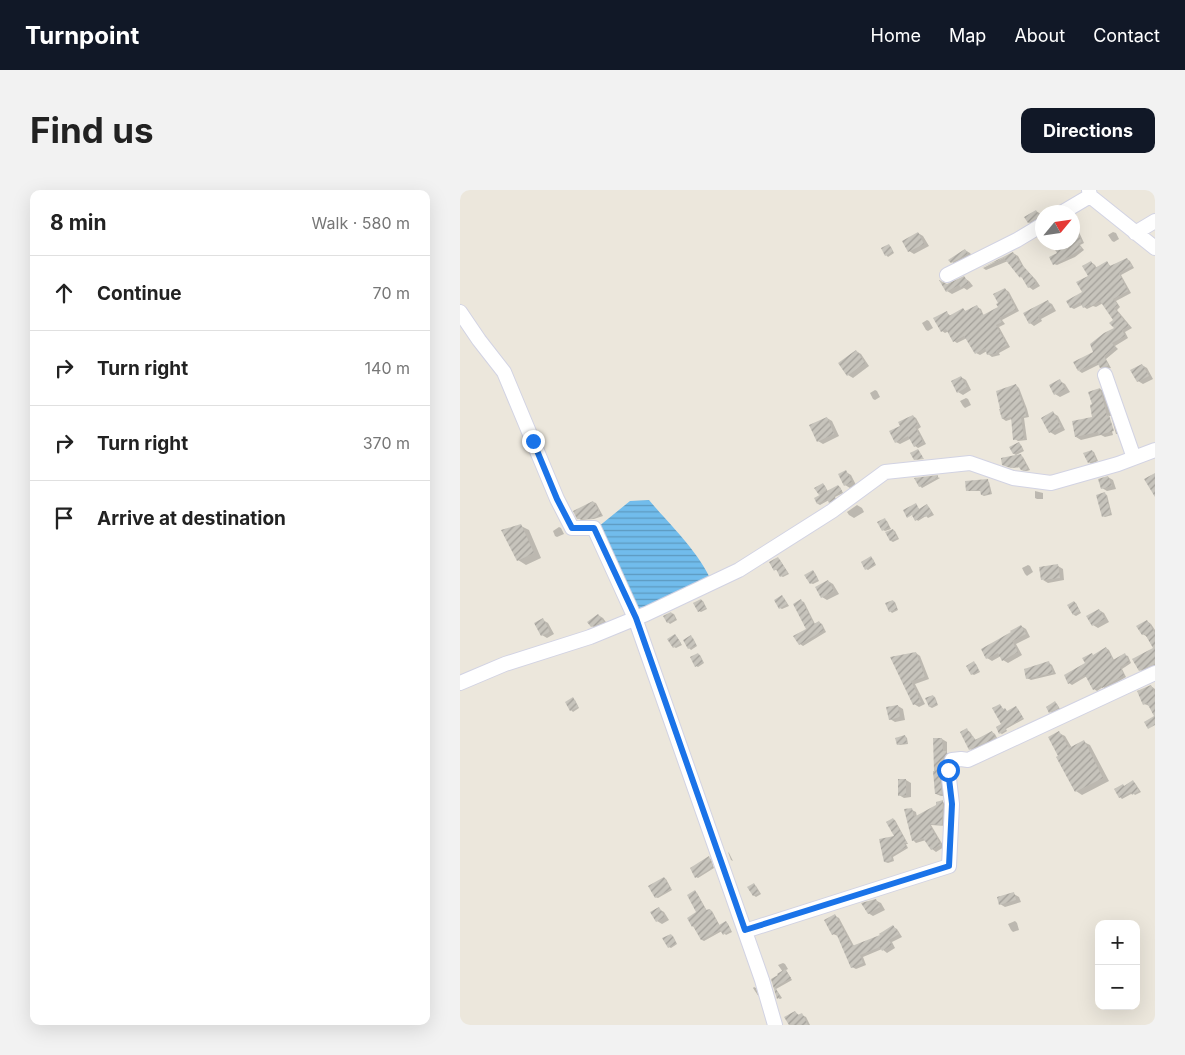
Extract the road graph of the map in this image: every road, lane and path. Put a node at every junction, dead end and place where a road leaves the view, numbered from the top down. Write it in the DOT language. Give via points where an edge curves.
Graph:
graph roads {
  1 [pos="1090,193"];
  2 [pos="1073,205"];
  3 [pos="1155,222"];
  4 [pos="1035,228"];
  5 [pos="1135,233"];
  6 [pos="1155,248"];
  7 [pos="948,275"];
  8 [pos="460,312"];
  9 [pos="1105,375"];
  10 [pos="1155,450"];
  11 [pos="1134,458"];
  12 [pos="636,618"];
  13 [pos="1155,673"];
  14 [pos="460,683"];
  15 [pos="745,930"];
  16 [pos="775,1025"];
  1 -- 2 [label="street"];
  1 -- 5 [label="street"];
  3 -- 5 [label="street"];
  4 -- 7 [label="street"];
  5 -- 6 [label="street"];
  8 -- 12 [label="street" via="504,372 572,528 594,528"];
  9 -- 11 [label="street"];
  10 -- 11 [label="street"];
  11 -- 12 [label="street" via="1052,483 1013,478 970,462 885,472 832,511 739,570"];
  12 -- 14 [label="street"];
  12 -- 15 [label="street"];
  13 -- 15 [label="street" via="968,760 952,760 948,770 952,804 949,866"];
  15 -- 16 [label="street"];
}
